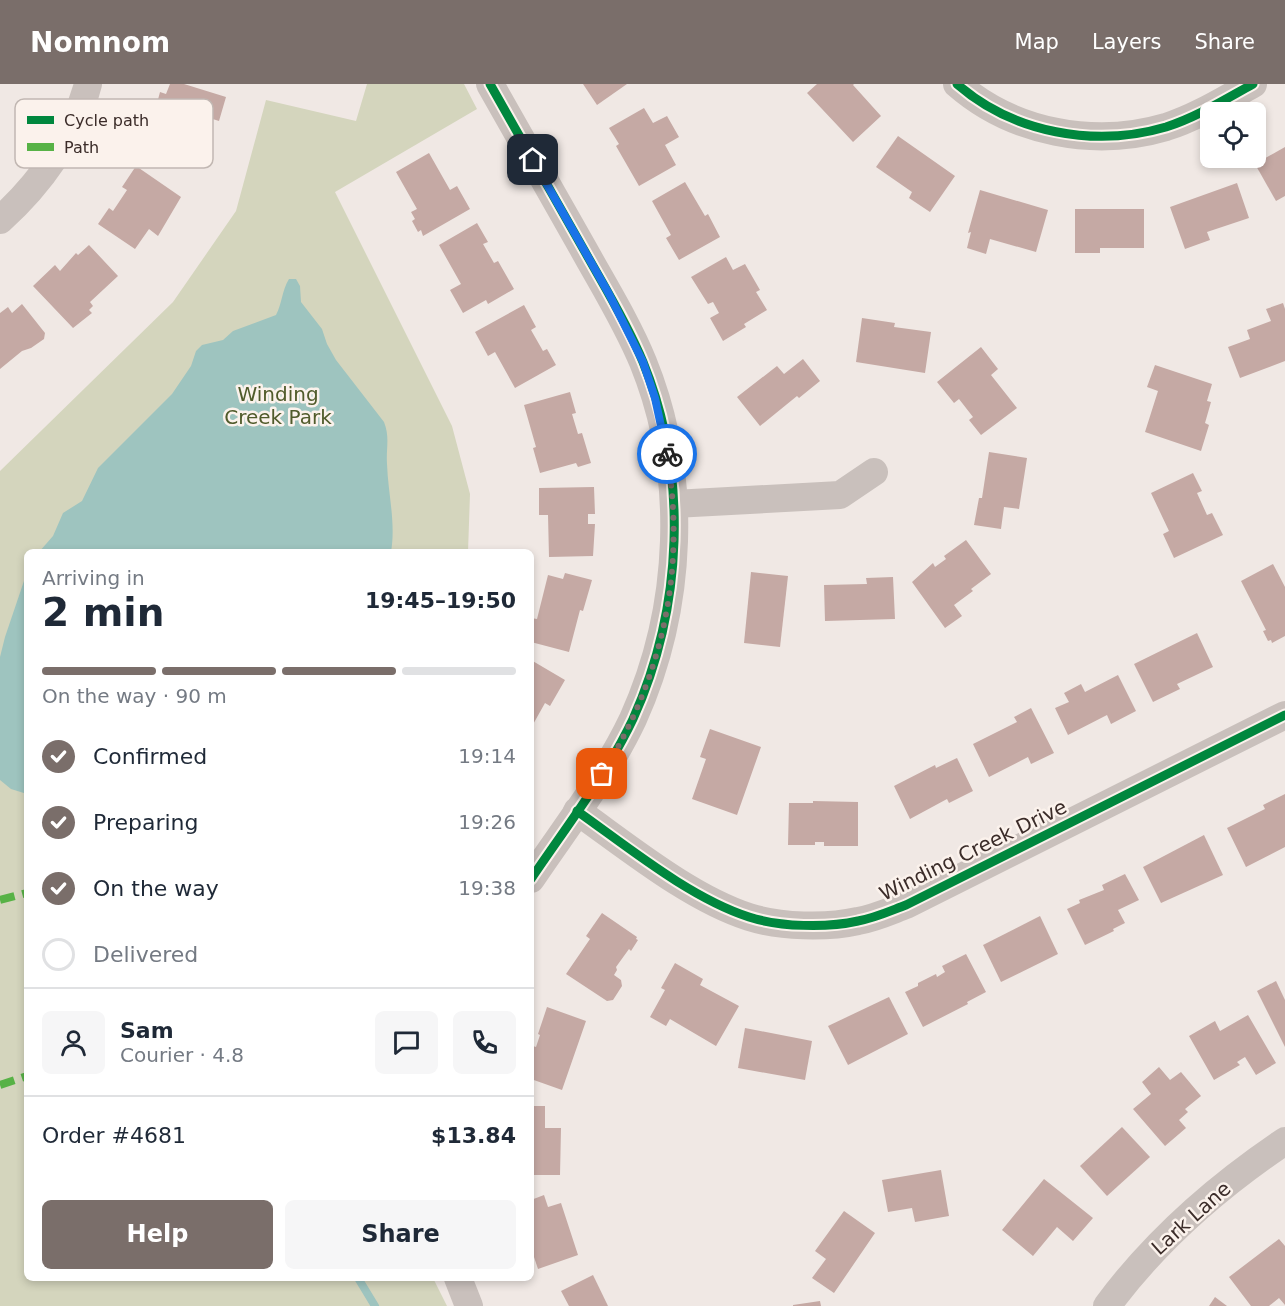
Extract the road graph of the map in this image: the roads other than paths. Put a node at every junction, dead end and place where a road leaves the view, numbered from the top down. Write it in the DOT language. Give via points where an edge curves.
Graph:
graph roads {
  1 [pos="490,84"];
  2 [pos="957,84"];
  3 [pos="1252,84"];
  4 [pos="47,168"];
  5 [pos="0,220"];
  6 [pos="874,472"];
  7 [pos="674,504"];
  8 [pos="1285,715"];
  9 [pos="577,811"];
  10 [pos="534,875"];
  11 [pos="1285,1141"];
  12 [pos="459,1281"];
  13 [pos="468,1306"];
  14 [pos="1107,1306"];
  1 -- 7 [label="street" via="609,294 643,362 663,427"];
  2 -- 3 [label="street" via="981,102 1028,124 1069,134 1112,136 1186,120"];
  4 -- 5 [label="street"];
  6 -- 7 [label="street" via="840,495"];
  7 -- 9 [label="street" via="671,580 653,667 632,721"];
  8 -- 9 [label="street, Winding Creek Drive" via="906,906 855,922 788,924 749,917 676,880"];
  9 -- 10 [label="street"];
  11 -- 14 [label="street, Lark Lane" via="1202,1204 1146,1258"];
  12 -- 13 [label="street"];
}
